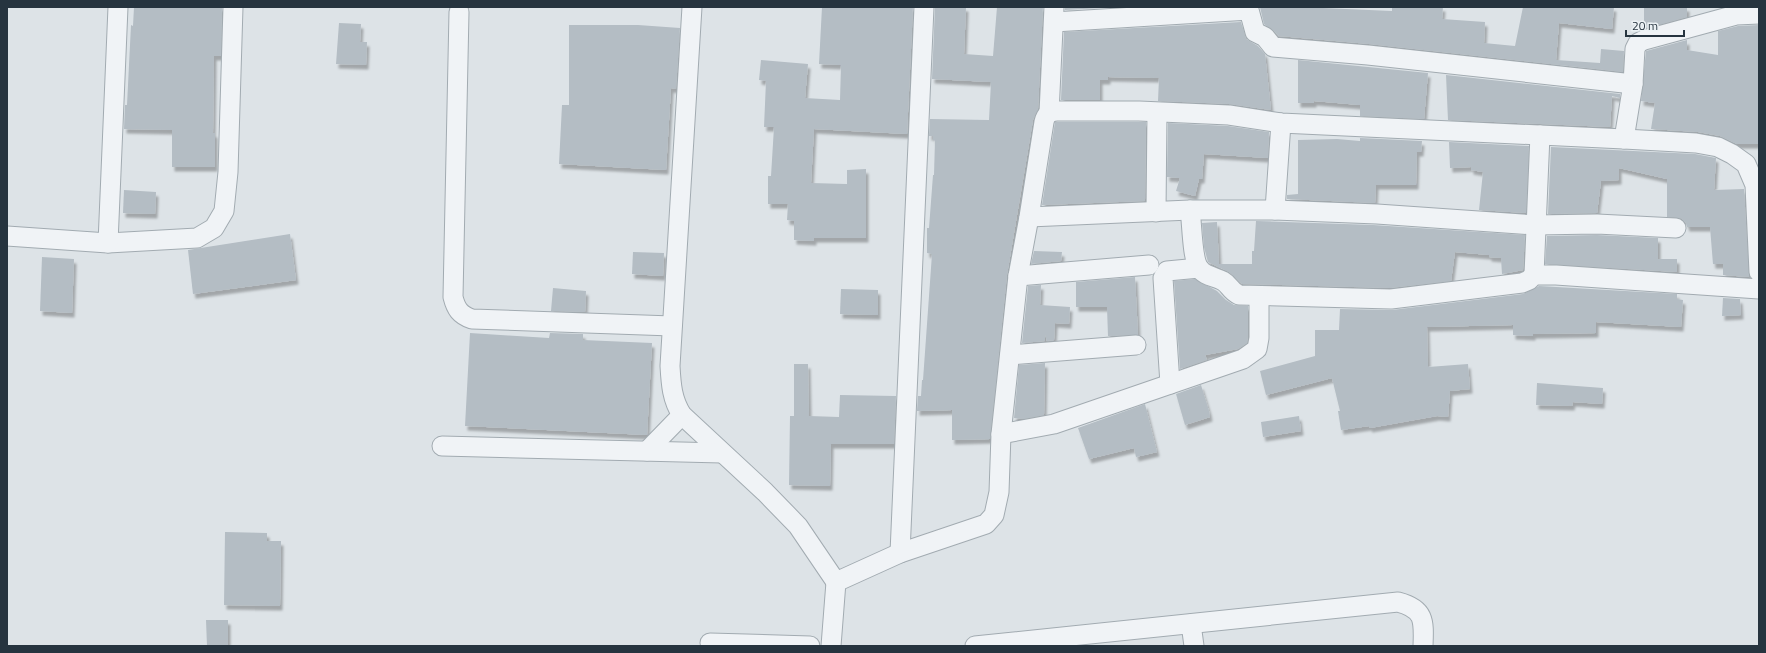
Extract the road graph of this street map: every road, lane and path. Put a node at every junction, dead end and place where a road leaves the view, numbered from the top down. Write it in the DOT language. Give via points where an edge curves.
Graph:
graph roads {
  1 [pos="118,7"];
  2 [pos="233,7"];
  3 [pos="692,7"];
  4 [pos="924,7"];
  5 [pos="459,12"];
  6 [pos="1054,14"];
  7 [pos="1759,14"];
  8 [pos="1632,84"];
  9 [pos="1049,113"];
  10 [pos="1157,113"];
  11 [pos="1280,123"];
  12 [pos="1540,136"];
  13 [pos="1624,139"];
  14 [pos="1190,210"];
  15 [pos="1275,210"];
  16 [pos="1156,212"];
  17 [pos="1030,217"];
  18 [pos="1535,224"];
  19 [pos="1676,228"];
  20 [pos="7,236"];
  21 [pos="108,243"];
  22 [pos="1149,265"];
  23 [pos="1199,268"];
  24 [pos="1759,272"];
  25 [pos="1534,275"];
  26 [pos="1018,276"];
  27 [pos="1759,289"];
  28 [pos="1259,296"];
  29 [pos="672,326"];
  30 [pos="1136,345"];
  31 [pos="1010,355"];
  32 [pos="1170,384"];
  33 [pos="682,415"];
  34 [pos="1001,434"];
  35 [pos="442,446"];
  36 [pos="647,451"];
  37 [pos="722,453"];
  38 [pos="900,553"];
  39 [pos="836,582"];
  40 [pos="1191,624"];
  41 [pos="710,643"];
  42 [pos="810,646"];
  43 [pos="831,646"];
  44 [pos="975,646"];
  45 [pos="1194,646"];
  46 [pos="1423,646"];
  1 -- 21 [label="street"];
  2 -- 21 [label="street" via="228,172 224,211 214,228 197,238"];
  3 -- 29 [label="street"];
  4 -- 38 [label="street"];
  5 -- 29 [label="street" via="453,297 456,309 472,320"];
  6 -- 8 [label="street" via="1249,10 1255,32 1274,46"];
  6 -- 9 [label="street"];
  7 -- 8 [label="street" via="1736,15 1641,41 1635,49"];
  8 -- 13 [label="street"];
  9 -- 10 [label="street"];
  9 -- 17 [label="street" via="1044,122"];
  10 -- 11 [label="street" via="1229,115"];
  10 -- 16 [label="street"];
  11 -- 12 [label="street"];
  11 -- 15 [label="street"];
  12 -- 13 [label="street"];
  12 -- 18 [label="street"];
  13 -- 24 [label="street" via="1696,143 1718,147 1746,164 1755,185"];
  14 -- 15 [label="street"];
  14 -- 16 [label="street"];
  14 -- 23 [label="street" via="1195,257"];
  15 -- 18 [label="street"];
  16 -- 17 [label="street"];
  17 -- 26 [label="street"];
  18 -- 19 [label="street"];
  18 -- 25 [label="street"];
  20 -- 21 [label="street"];
  22 -- 26 [label="street"];
  23 -- 28 [label="street" via="1225,282 1232,292"];
  23 -- 32 [label="street" via="1167,271 1163,278"];
  25 -- 27 [label="street"];
  25 -- 28 [label="street" via="1522,283 1391,299"];
  26 -- 31 [label="street"];
  28 -- 32 [label="street" via="1257,349 1243,359"];
  29 -- 33 [label="street" via="671,388 675,405"];
  30 -- 31 [label="street"];
  31 -- 34 [label="street"];
  32 -- 34 [label="street" via="1054,424"];
  33 -- 36 [label="street"];
  33 -- 37 [label="street"];
  34 -- 38 [label="street" via="1000,475 994,515 986,524"];
  35 -- 36 [label="street"];
  36 -- 37 [label="street"];
  37 -- 39 [label="street" via="798,526"];
  38 -- 39 [label="street"];
  39 -- 43 [label="street"];
  40 -- 44 [label="street"];
  40 -- 45 [label="street"];
  40 -- 46 [label="street" via="1398,602 1412,606 1419,614 1424,628"];
  41 -- 42 [label="street"];
}
